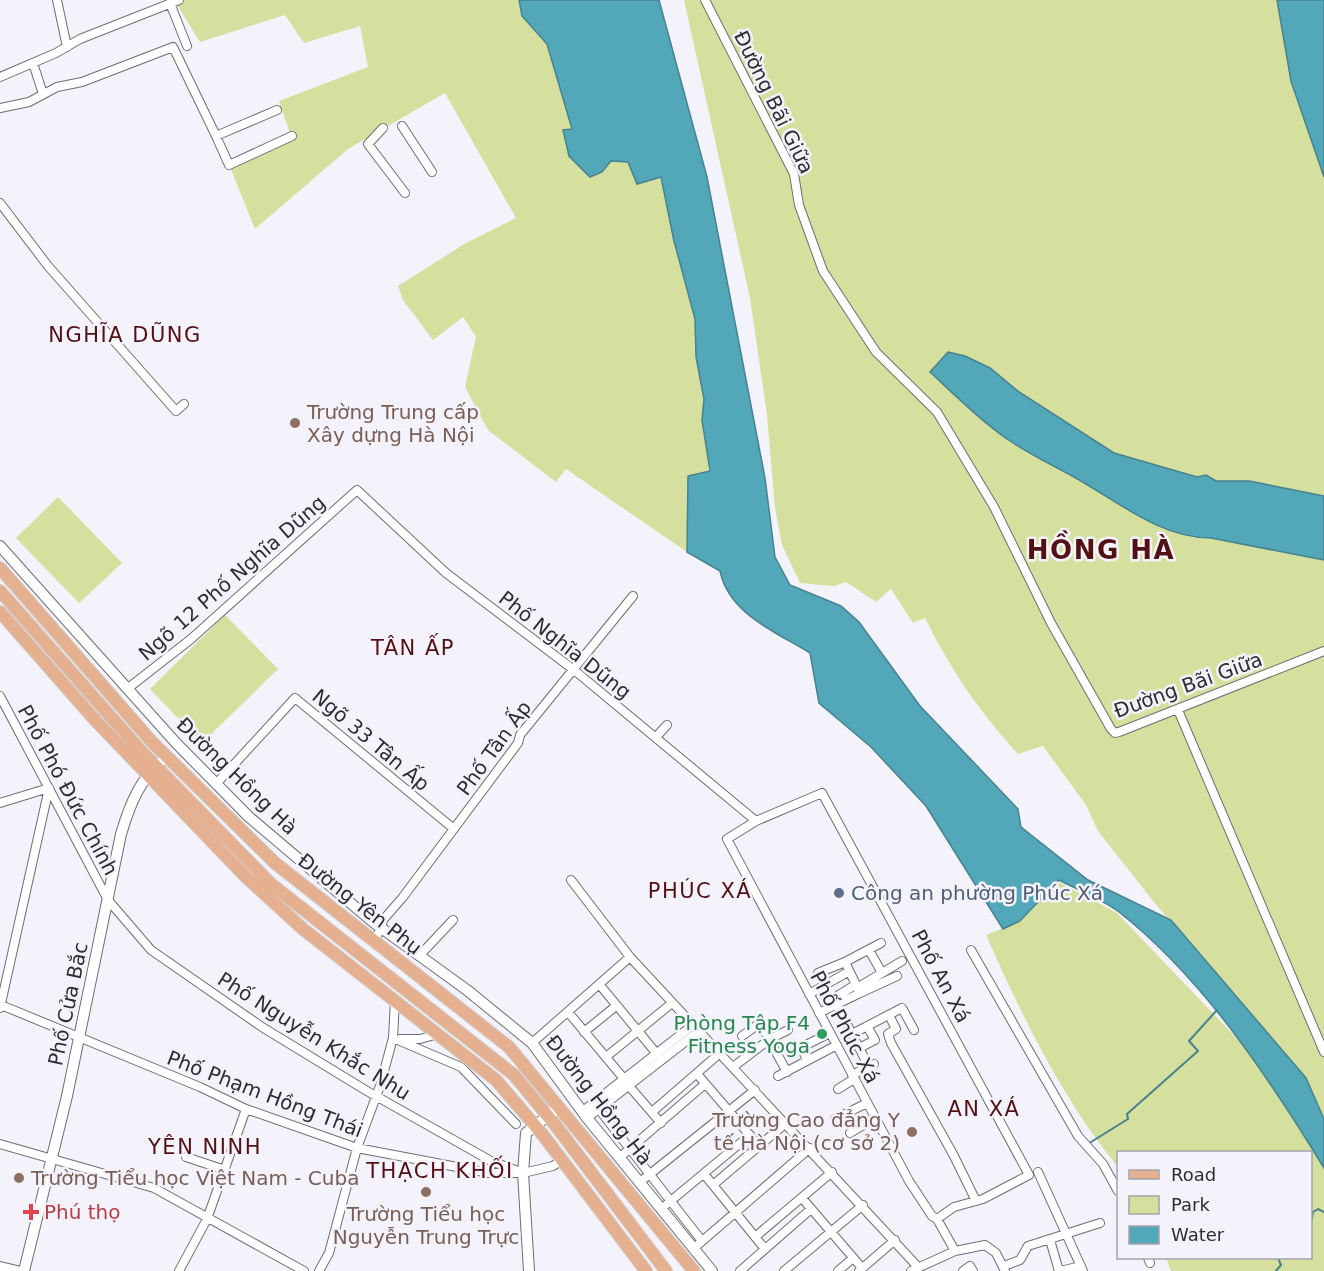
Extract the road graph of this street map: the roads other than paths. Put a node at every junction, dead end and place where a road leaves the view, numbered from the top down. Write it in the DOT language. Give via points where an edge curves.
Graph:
graph roads {
  1 [pos="57,0"];
  2 [pos="705,0"];
  3 [pos="174,2"];
  4 [pos="187,46"];
  5 [pos="67,47"];
  6 [pos="33,63"];
  7 [pos="0,77"];
  8 [pos="43,94"];
  9 [pos="0,108"];
  10 [pos="277,110"];
  11 [pos="402,126"];
  12 [pos="383,128"];
  13 [pos="216,136"];
  14 [pos="292,136"];
  15 [pos="432,172"];
  16 [pos="405,193"];
  17 [pos="0,203"];
  18 [pos="184,404"];
  19 [pos="357,490"];
  20 [pos="0,546"];
  21 [pos="0,568"];
  22 [pos="0,591"];
  23 [pos="633,596"];
  24 [pos="0,612"];
  25 [pos="1324,651"];
  26 [pos="574,670"];
  27 [pos="127,689"];
  28 [pos="0,696"];
  29 [pos="1178,710"];
  30 [pos="100,716"];
  31 [pos="667,725"];
  32 [pos="656,737"];
  33 [pos="166,757"];
  34 [pos="151,770"];
  35 [pos="216,784"];
  36 [pos="49,788"];
  37 [pos="0,803"];
  38 [pos="756,821"];
  39 [pos="454,830"];
  40 [pos="571,880"];
  41 [pos="108,900"];
  42 [pos="453,920"];
  43 [pos="379,924"];
  44 [pos="369,936"];
  45 [pos="881,943"];
  46 [pos="869,950"];
  47 [pos="971,950"];
  48 [pos="419,956"];
  49 [pos="630,957"];
  50 [pos="902,961"];
  51 [pos="845,962"];
  52 [pos="848,972"];
  53 [pos="882,973"];
  54 [pos="818,974"];
  55 [pos="897,976"];
  56 [pos="3,980"];
  57 [pos="599,984"];
  58 [pos="858,989"];
  59 [pos="809,994"];
  60 [pos="394,1000"];
  61 [pos="834,1002"];
  62 [pos="672,1003"];
  63 [pos="616,1006"];
  64 [pos="0,1007"];
  65 [pos="568,1012"];
  66 [pos="819,1014"];
  67 [pos="889,1015"];
  68 [pos="867,1026"];
  69 [pos="696,1028"];
  70 [pos="638,1030"];
  71 [pos="788,1030"];
  72 [pos="914,1030"];
  73 [pos="584,1032"];
  74 [pos="830,1033"];
  75 [pos="438,1034"];
  76 [pos="852,1034"];
  77 [pos="742,1036"];
  78 [pos="78,1038"];
  79 [pos="393,1038"];
  80 [pos="770,1039"];
  81 [pos="532,1043"];
  82 [pos="837,1046"];
  83 [pos="859,1048"];
  84 [pos="1324,1052"];
  85 [pos="720,1053"];
  86 [pos="657,1054"];
  87 [pos="606,1057"];
  88 [pos="807,1061"];
  89 [pos="733,1067"];
  90 [pos="698,1075"];
  91 [pos="853,1077"];
  92 [pos="627,1083"];
  93 [pos="705,1084"];
  94 [pos="838,1089"];
  95 [pos="754,1090"];
  96 [pos="377,1097"];
  97 [pos="867,1103"];
  98 [pos="596,1106"];
  99 [pos="559,1107"];
  100 [pos="246,1109"];
  101 [pos="728,1111"];
  102 [pos="652,1112"];
  103 [pos="585,1115"];
  104 [pos="548,1116"];
  105 [pos="875,1118"];
  106 [pos="835,1119"];
  107 [pos="661,1123"];
  108 [pos="786,1123"];
  109 [pos="516,1124"];
  110 [pos="535,1126"];
  111 [pos="850,1132"];
  112 [pos="750,1136"];
  113 [pos="0,1144"];
  114 [pos="759,1146"];
  115 [pos="810,1148"];
  116 [pos="357,1149"];
  117 [pos="630,1150"];
  118 [pos="186,1157"];
  119 [pos="620,1158"];
  120 [pos="52,1159"];
  121 [pos="562,1160"];
  122 [pos="491,1161"];
  123 [pos="225,1170"];
  124 [pos="832,1172"];
  125 [pos="1038,1172"];
  126 [pos="489,1173"];
  127 [pos="523,1173"];
  128 [pos="650,1174"];
  129 [pos="704,1174"];
  130 [pos="640,1182"];
  131 [pos="713,1185"];
  132 [pos="1117,1188"];
  133 [pos="802,1198"];
  134 [pos="671,1201"];
  135 [pos="976,1202"];
  136 [pos="863,1205"];
  137 [pos="662,1209"];
  138 [pos="811,1209"];
  139 [pos="735,1212"];
  140 [pos="937,1219"];
  141 [pos="207,1220"];
  142 [pos="1100,1223"];
  143 [pos="831,1232"];
  144 [pos="1067,1236"];
  145 [pos="755,1237"];
  146 [pos="895,1240"];
  147 [pos="1050,1240"];
  148 [pos="702,1241"];
  149 [pos="693,1249"];
  150 [pos="765,1249"];
  151 [pos="955,1251"];
  152 [pos="853,1258"];
  153 [pos="0,1267"];
  154 [pos="920,1268"];
  155 [pos="1082,1268"];
  156 [pos="1005,1269"];
  157 [pos="643,1270"];
  158 [pos="860,1270"];
  159 [pos="17,1271"];
  160 [pos="24,1271"];
  161 [pos="179,1271"];
  162 [pos="304,1271"];
  163 [pos="319,1271"];
  164 [pos="529,1271"];
  165 [pos="666,1271"];
  166 [pos="694,1271"];
  167 [pos="712,1271"];
  168 [pos="740,1271"];
  169 [pos="784,1271"];
  170 [pos="838,1271"];
  171 [pos="963,1271"];
  172 [pos="973,1271"];
  173 [pos="1060,1271"];
  1 -- 5 [label="street"];
  2 -- 29 [label="street, Đường Bãi Giữa" via="794,174 799,205 823,271 876,352 937,412 994,507 1036,594 1111,729 1119,732"];
  3 -- 4 [label="street"];
  3 -- 5 [label="street"];
  5 -- 6 [label="street"];
  6 -- 7 [label="street"];
  6 -- 8 [label="street"];
  8 -- 9 [label="street" via="29,102"];
  8 -- 13 [label="street" via="173,47"];
  10 -- 13 [label="street"];
  11 -- 15 [label="street"];
  12 -- 16 [label="street" via="368,141 369,147"];
  13 -- 14 [label="street" via="229,165"];
  17 -- 18 [label="street" via="48,266 176,411"];
  19 -- 26 [label="street, Phố Nghĩa Dũng" via="446,573"];
  19 -- 27 [label="street, Ngõ 12 Phố Nghĩa Dũng" via="191,639"];
  20 -- 27 [label="street, Đường Hồng Hà"];
  21 -- 33 [label="main road, Đường Yên Phụ"];
  22 -- 30 [label="main road, Đường Yên Phụ"];
  23 -- 26 [label="street, Phố Tân Ấp"];
  24 -- 30 [label="main road, Đường Yên Phụ"];
  25 -- 29 [label="street, Đường Bãi Giữa"];
  26 -- 32 [label="street, Phố Nghĩa Dũng"];
  26 -- 39 [label="street, Phố Tân Ấp" via="520,735"];
  27 -- 35 [label="street, Đường Hồng Hà"];
  28 -- 36 [label="street, Phố Phó Đức Chính"];
  29 -- 84 [label="street"];
  30 -- 34 [label="main road, Đường Yên Phụ"];
  31 -- 32 [label="street"];
  32 -- 38 [label="street, Phố Nghĩa Dũng"];
  33 -- 34 [label="street, Phố Cửa Bắc"];
  33 -- 44 [label="main road, Đường Yên Phụ" via="275,863"];
  34 -- 41 [label="street, Phố Cửa Bắc" via="132,798"];
  34 -- 60 [label="main road, Đường Yên Phụ" via="213,845 276,906"];
  34 -- 104 [label="main road, Đường Yên Phụ" via="271,884 498,1061"];
  35 -- 39 [label="street, Ngõ 33 Tân Ấp" via="295,698"];
  35 -- 43 [label="street, Đường Hồng Hà" via="249,817"];
  36 -- 37 [label="street"];
  36 -- 41 [label="street, Phố Phó Đức Chính"];
  36 -- 56 [label="street"];
  38 -- 59 [label="street, Phố Phúc Xá" via="727,839"];
  38 -- 135 [label="street, Phố An Xá" via="822,793 1029,1175"];
  39 -- 43 [label="street, Phố Tân Ấp"];
  40 -- 49 [label="street"];
  41 -- 78 [label="street, Phố Cửa Bắc"];
  41 -- 96 [label="street, Phố Nguyễn Khắc Nhu" via="151,950 262,1027"];
  42 -- 48 [label="street"];
  43 -- 44 [label="street, Phố Tân Ấp"];
  43 -- 48 [label="street, Đường Hồng Hà"];
  44 -- 99 [label="main road, Đường Yên Phụ" via="509,1047"];
  45 -- 46 [label="street"];
  46 -- 51 [label="street"];
  46 -- 53 [label="street"];
  47 -- 132 [label="street" via="1078,1136 1103,1164"];
  48 -- 81 [label="street, Đường Hồng Hà"];
  49 -- 57 [label="street"];
  49 -- 62 [label="street"];
  50 -- 53 [label="street"];
  51 -- 52 [label="street"];
  51 -- 54 [label="street"];
  52 -- 58 [label="street"];
  52 -- 59 [label="street"];
  53 -- 58 [label="street"];
  55 -- 58 [label="street"];
  56 -- 64 [label="street"];
  57 -- 63 [label="street"];
  57 -- 65 [label="street"];
  58 -- 61 [label="street"];
  59 -- 66 [label="street, Phố Phúc Xá"];
  60 -- 75 [label="main road, Đường Yên Phụ"];
  60 -- 79 [label="street"];
  61 -- 66 [label="street"];
  61 -- 76 [label="street"];
  62 -- 69 [label="street"];
  62 -- 70 [label="street"];
  63 -- 70 [label="street"];
  63 -- 73 [label="street"];
  64 -- 78 [label="street, Phố Phạm Hồng Thái"];
  65 -- 73 [label="street"];
  65 -- 81 [label="street"];
  66 -- 74 [label="street, Phố Phúc Xá"];
  67 -- 68 [label="street"];
  67 -- 72 [label="street" via="902,1008"];
  67 -- 135 [label="street" via="896,1029 888,1034 891,1043"];
  68 -- 76 [label="street"];
  68 -- 83 [label="street" via="875,1040"];
  69 -- 85 [label="street"];
  69 -- 86 [label="street"];
  69 -- 92 [label="street"];
  70 -- 86 [label="street"];
  70 -- 87 [label="street"];
  71 -- 80 [label="street"];
  73 -- 87 [label="street"];
  74 -- 82 [label="street, Phố Phúc Xá"];
  74 -- 88 [label="street" via="802,1047"];
  75 -- 79 [label="street"];
  75 -- 110 [label="main road, Đường Yên Phụ" via="496,1080"];
  76 -- 83 [label="street"];
  77 -- 80 [label="street" via="760,1023"];
  78 -- 100 [label="street, Phố Phạm Hồng Thái"];
  78 -- 120 [label="street, Phố Cửa Bắc"];
  79 -- 96 [label="street"];
  79 -- 109 [label="street" via="461,1067"];
  80 -- 88 [label="street" via="783,1074"];
  80 -- 89 [label="street"];
  81 -- 103 [label="street, Đường Hồng Hà"];
  82 -- 88 [label="street"];
  82 -- 91 [label="street, Phố Phúc Xá"];
  83 -- 91 [label="street" via="871,1065"];
  85 -- 89 [label="street"];
  85 -- 90 [label="street"];
  86 -- 92 [label="street"];
  87 -- 92 [label="street"];
  89 -- 95 [label="street"];
  90 -- 93 [label="street"];
  90 -- 102 [label="street"];
  91 -- 94 [label="street"];
  91 -- 97 [label="street, Phố Phúc Xá"];
  92 -- 98 [label="street"];
  92 -- 102 [label="street"];
  93 -- 101 [label="street"];
  93 -- 107 [label="street"];
  95 -- 101 [label="street"];
  95 -- 108 [label="street"];
  96 -- 116 [label="street"];
  96 -- 122 [label="street, Phố Nguyễn Khắc Nhu"];
  97 -- 105 [label="street, Phố Phúc Xá"];
  97 -- 106 [label="street"];
  98 -- 103 [label="street"];
  98 -- 117 [label="street, Đường Hồng Hà"];
  99 -- 104 [label="street"];
  99 -- 166 [label="main road, Đường Yên Phụ"];
  100 -- 116 [label="street, Phố Phạm Hồng Thái"];
  100 -- 123 [label="street"];
  101 -- 112 [label="street"];
  101 -- 128 [label="street"];
  102 -- 107 [label="street"];
  103 -- 119 [label="street, Đường Hồng Hà"];
  104 -- 110 [label="street"];
  104 -- 165 [label="main road, Đường Yên Phụ"];
  105 -- 111 [label="street"];
  105 -- 140 [label="street, Phố Phúc Xá" via="909,1181"];
  107 -- 117 [label="street"];
  108 -- 114 [label="street"];
  108 -- 115 [label="street"];
  110 -- 121 [label="main road, Đường Yên Phụ"];
  110 -- 127 [label="street" via="526,1133"];
  112 -- 114 [label="street"];
  112 -- 129 [label="street"];
  113 -- 120 [label="street"];
  114 -- 131 [label="street"];
  115 -- 124 [label="street"];
  115 -- 139 [label="street"];
  116 -- 126 [label="street, Phố Phạm Hồng Thái"];
  116 -- 163 [label="street" via="329,1253"];
  117 -- 119 [label="street"];
  117 -- 128 [label="street, Đường Hồng Hà"];
  118 -- 123 [label="street"];
  119 -- 130 [label="street, Đường Hồng Hà"];
  120 -- 141 [label="street" via="154,1188"];
  120 -- 160 [label="street, Phố Cửa Bắc"];
  121 -- 127 [label="street, Phố Phạm Hồng Thái"];
  121 -- 157 [label="main road, Đường Yên Phụ"];
  122 -- 126 [label="street" via="493,1170"];
  122 -- 127 [label="street, Phố Nguyễn Khắc Nhu"];
  123 -- 141 [label="street"];
  124 -- 133 [label="street"];
  124 -- 136 [label="street"];
  125 -- 144 [label="street"];
  126 -- 127 [label="street, Phố Phạm Hồng Thái"];
  127 -- 164 [label="street"];
  128 -- 130 [label="street"];
  128 -- 134 [label="street, Đường Hồng Hà"];
  129 -- 131 [label="street"];
  129 -- 134 [label="street"];
  130 -- 137 [label="street, Đường Hồng Hà"];
  131 -- 139 [label="street"];
  133 -- 138 [label="street"];
  133 -- 145 [label="street"];
  134 -- 137 [label="street"];
  134 -- 148 [label="street, Đường Hồng Hà"];
  135 -- 140 [label="street" via="954,1207"];
  136 -- 143 [label="street"];
  136 -- 146 [label="street"];
  137 -- 149 [label="street, Đường Hồng Hà"];
  138 -- 143 [label="street"];
  138 -- 150 [label="street"];
  139 -- 145 [label="street"];
  139 -- 148 [label="street"];
  140 -- 151 [label="street, Phố Phúc Xá"];
  141 -- 161 [label="street"];
  141 -- 162 [label="street"];
  142 -- 144 [label="street"];
  143 -- 152 [label="street"];
  143 -- 169 [label="street"];
  144 -- 147 [label="street"];
  144 -- 155 [label="street"];
  145 -- 150 [label="street"];
  146 -- 154 [label="street"];
  146 -- 158 [label="street"];
  147 -- 156 [label="street" via="1028,1246 1020,1260"];
  147 -- 173 [label="street"];
  148 -- 149 [label="street"];
  149 -- 167 [label="street, Đường Hồng Hà"];
  150 -- 168 [label="street"];
  151 -- 154 [label="street"];
  151 -- 156 [label="street" via="985,1245 996,1253"];
  152 -- 158 [label="street"];
  152 -- 170 [label="street"];
  153 -- 159 [label="street"];
  155 -- 173 [label="street"];
  171 -- 172 [label="street" via="970,1266"];
}
